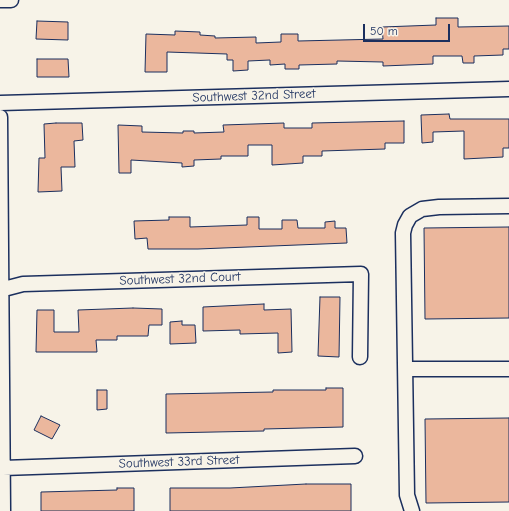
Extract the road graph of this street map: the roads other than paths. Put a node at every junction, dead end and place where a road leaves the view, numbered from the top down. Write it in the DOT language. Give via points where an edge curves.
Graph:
graph roads {
  1 [pos="0,0"];
  2 [pos="11,0"];
  3 [pos="509,89"];
  4 [pos="0,103"];
  5 [pos="0,116"];
  6 [pos="0,142"];
  7 [pos="509,206"];
  8 [pos="1,289"];
  9 [pos="360,357"];
  10 [pos="406,369"];
  11 [pos="509,369"];
  12 [pos="1,412"];
  13 [pos="355,456"];
  14 [pos="3,468"];
  15 [pos="3,511"];
  16 [pos="412,511"];
  1 -- 2 [label="street"];
  3 -- 4 [label="street, Southwest 32nd Street"];
  5 -- 6 [label="street"];
  6 -- 8 [label="street"];
  7 -- 10 [label="street" via="439,207 422,209 410,216 403,233"];
  8 -- 9 [label="street, Southwest 32nd Court" via="24,284 361,274"];
  8 -- 12 [label="street"];
  10 -- 11 [label="street"];
  10 -- 16 [label="street" via="407,495"];
  12 -- 14 [label="street"];
  13 -- 14 [label="street, Southwest 33rd Street"];
  14 -- 15 [label="street"];
}
